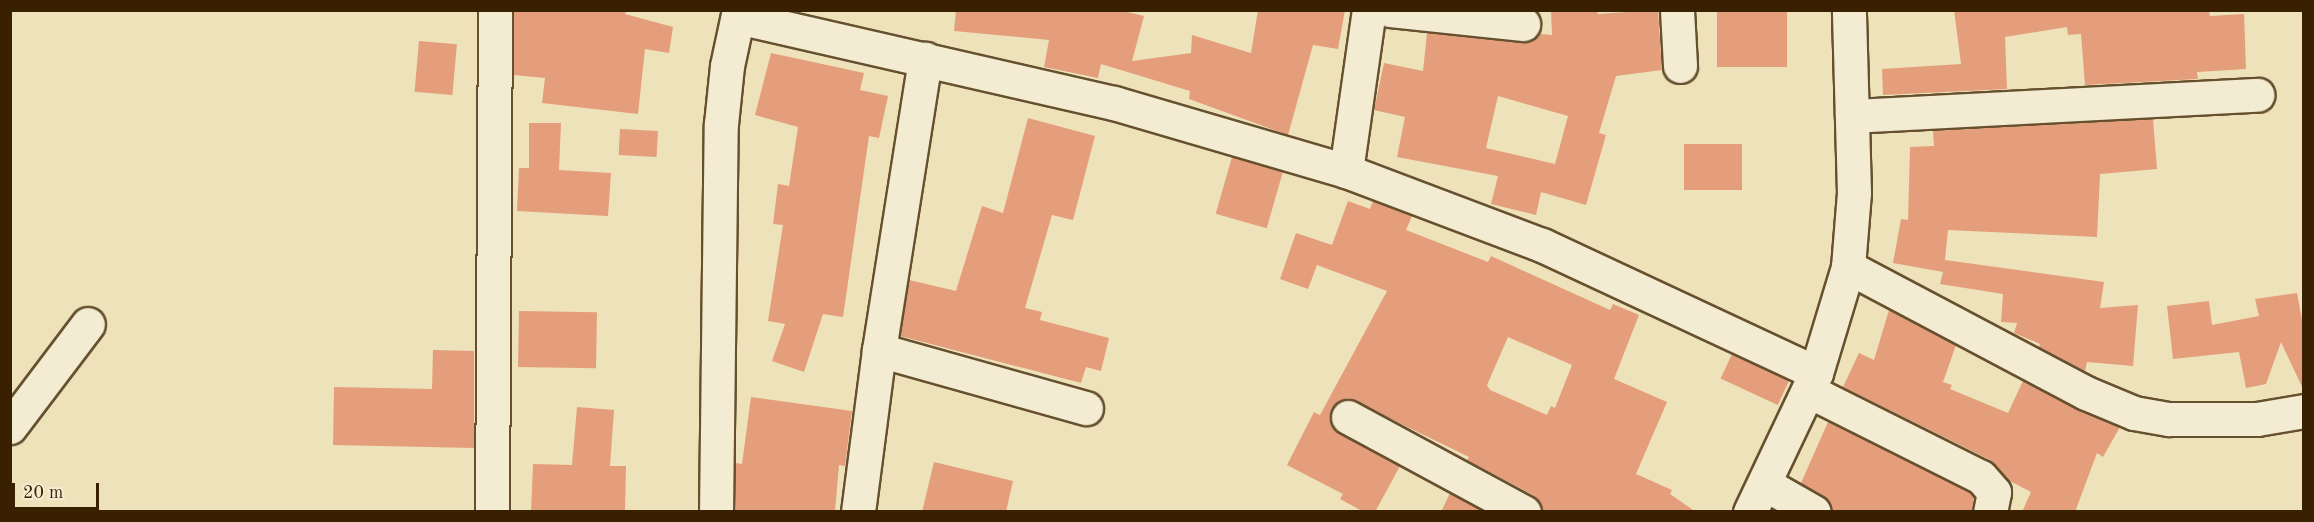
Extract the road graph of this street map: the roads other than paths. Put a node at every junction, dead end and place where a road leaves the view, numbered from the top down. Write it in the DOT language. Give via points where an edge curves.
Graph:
graph roads {
  1 [pos="495,10"];
  2 [pos="1370,10"];
  3 [pos="1390,10"];
  4 [pos="1677,10"];
  5 [pos="1849,10"];
  6 [pos="738,14"];
  7 [pos="1523,24"];
  8 [pos="925,59"];
  9 [pos="1680,66"];
  10 [pos="2257,95"];
  11 [pos="1852,116"];
  12 [pos="1346,171"];
  13 [pos="1848,267"];
  14 [pos="88,324"];
  15 [pos="879,350"];
  16 [pos="1812,382"];
  17 [pos="1086,408"];
  18 [pos="2304,411"];
  19 [pos="1348,417"];
  20 [pos="10,427"];
  21 [pos="1758,498"];
  22 [pos="492,512"];
  23 [pos="716,512"];
  24 [pos="858,512"];
  25 [pos="1524,512"];
  26 [pos="1814,512"];
  27 [pos="1990,512"];
  1 -- 22 [label="street"];
  2 -- 12 [label="street"];
  3 -- 7 [label="street"];
  4 -- 9 [label="street"];
  5 -- 11 [label="street"];
  6 -- 8 [label="street"];
  6 -- 23 [label="street" via="727,66 722,124"];
  8 -- 12 [label="street" via="1114,103"];
  8 -- 15 [label="street"];
  10 -- 11 [label="street"];
  11 -- 13 [label="street" via="1854,193"];
  12 -- 16 [label="street" via="1542,245"];
  13 -- 16 [label="street"];
  13 -- 18 [label="street" via="2086,393 2134,413 2169,419 2257,419"];
  14 -- 20 [label="street"];
  15 -- 17 [label="street"];
  15 -- 24 [label="street"];
  16 -- 21 [label="street"];
  16 -- 27 [label="street" via="1982,477 1994,492"];
  19 -- 25 [label="street"];
  21 -- 26 [label="street"];
}
